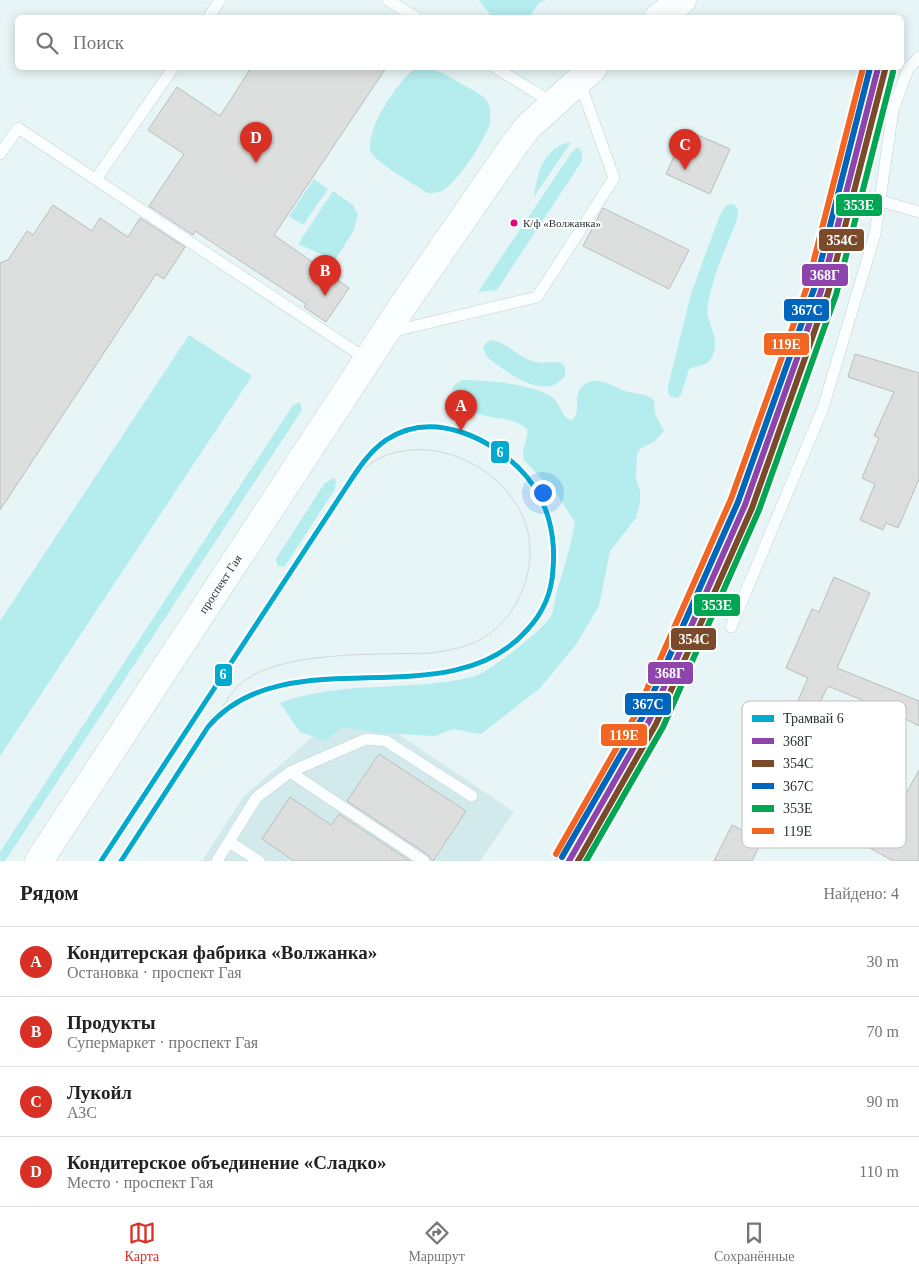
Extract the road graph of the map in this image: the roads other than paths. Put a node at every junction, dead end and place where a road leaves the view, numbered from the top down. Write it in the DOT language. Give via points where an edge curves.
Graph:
graph roads {
  1 [pos="220,0"];
  2 [pos="388,0"];
  3 [pos="682,0"];
  4 [pos="210,15"];
  5 [pos="413,15"];
  6 [pos="662,15"];
  7 [pos="919,57"];
  8 [pos="172,70"];
  9 [pos="499,70"];
  10 [pos="586,73"];
  11 [pos="552,103"];
  12 [pos="0,154"];
  13 [pos="96,179"];
  14 [pos="881,201"];
  15 [pos="919,212"];
  16 [pos="386,333"];
  17 [pos="368,360"];
  18 [pos="731,627"];
  19 [pos="290,772"];
  20 [pos="472,796"];
  21 [pos="229,842"];
  22 [pos="39,861"];
  23 [pos="217,861"];
  24 [pos="259,861"];
  25 [pos="424,861"];
  1 -- 4 [label="lane"];
  2 -- 5 [label="lane"];
  3 -- 6 [label="main road"];
  7 -- 14 [label="lane" via="908,68 894,110"];
  8 -- 13 [label="lane"];
  9 -- 11 [label="lane"];
  10 -- 11 [label="main road, проспект Гая"];
  10 -- 16 [label="lane" via="614,178 537,297"];
  11 -- 16 [label="main road, проспект Гая" via="512,148"];
  12 -- 13 [label="lane" via="18,128"];
  13 -- 17 [label="lane"];
  14 -- 15 [label="lane"];
  14 -- 18 [label="lane" via="875,234 823,408"];
  16 -- 17 [label="main road, проспект Гая"];
  17 -- 22 [label="main road, проспект Гая"];
  19 -- 20 [label="lane" via="366,739 386,741"];
  19 -- 21 [label="lane" via="256,798"];
  19 -- 25 [label="lane"];
  21 -- 23 [label="lane"];
  21 -- 24 [label="lane"];
}
